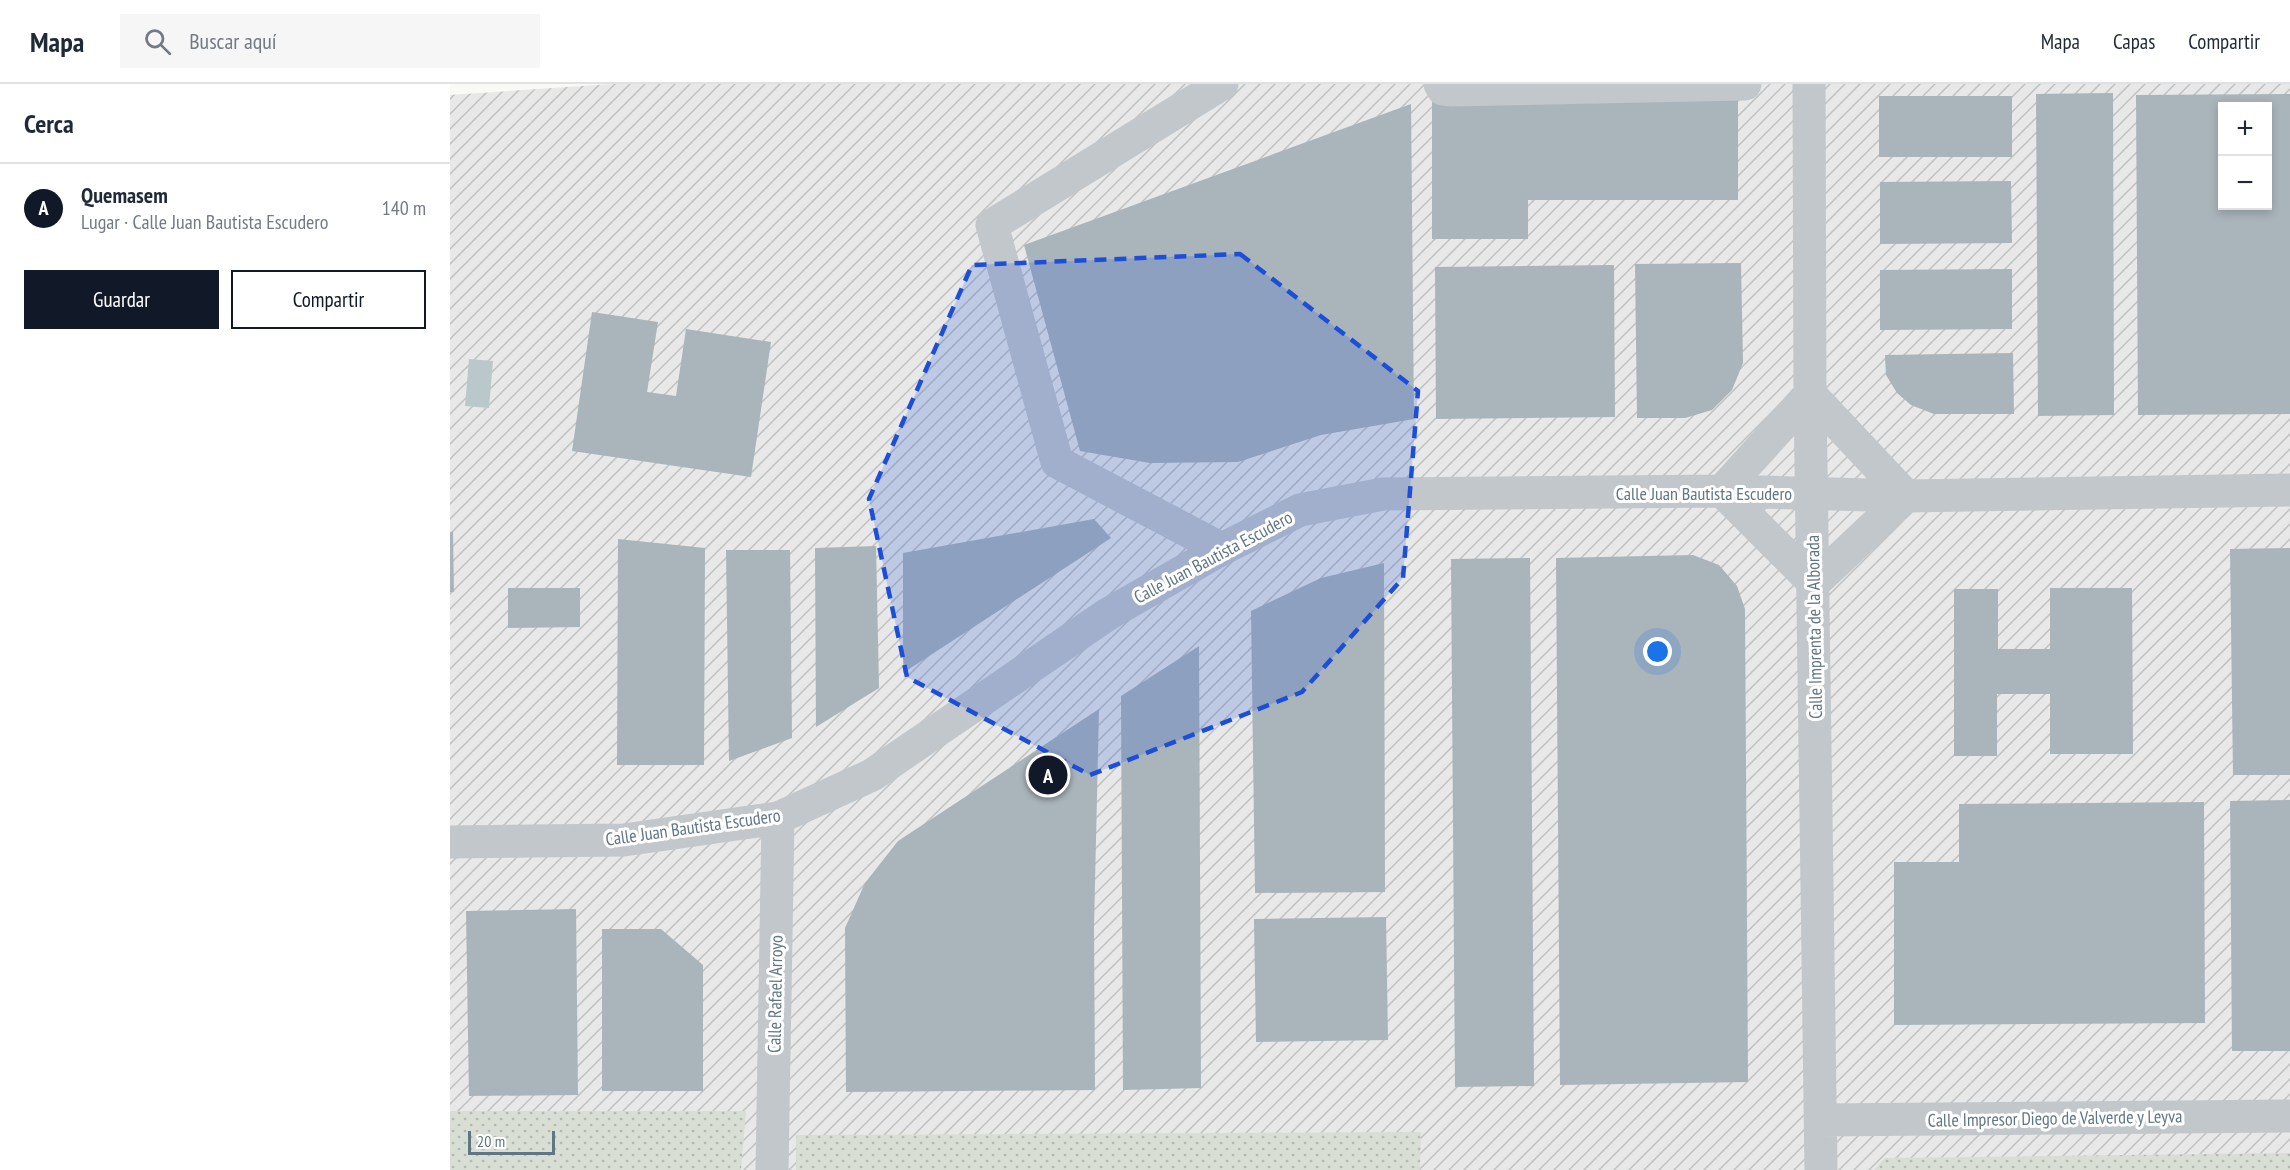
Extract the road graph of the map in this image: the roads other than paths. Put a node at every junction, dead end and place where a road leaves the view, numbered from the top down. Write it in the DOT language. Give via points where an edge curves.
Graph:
graph roads {
  1 [pos="1222,84"];
  2 [pos="1440,84"];
  3 [pos="1745,84"];
  4 [pos="1809,84"];
  5 [pos="1810,394"];
  6 [pos="2290,490"];
  7 [pos="1722,491"];
  8 [pos="1812,493"];
  9 [pos="1906,496"];
  10 [pos="1222,549"];
  11 [pos="1814,583"];
  12 [pos="778,818"];
  13 [pos="450,842"];
  14 [pos="2290,1116"];
  15 [pos="1821,1120"];
  16 [pos="772,1170"];
  17 [pos="1821,1170"];
  1 -- 10 [label="street" via="992,225 1057,462"];
  2 -- 3 [label="street" via="1443,89 1452,90"];
  4 -- 5 [label="street, Calle Imprenta de la Alborada"];
  5 -- 7 [label="street"];
  5 -- 8 [label="street, Calle Imprenta de la Alborada"];
  5 -- 9 [label="street"];
  6 -- 9 [label="street, Calle Juan Bautista Escudero"];
  7 -- 8 [label="street, Calle Juan Bautista Escudero"];
  7 -- 10 [label="street, Calle Juan Bautista Escudero" via="1383,494 1300,510"];
  7 -- 11 [label="street"];
  8 -- 9 [label="street, Calle Juan Bautista Escudero"];
  8 -- 11 [label="street, Calle Imprenta de la Alborada"];
  9 -- 11 [label="street"];
  10 -- 12 [label="street, Calle Juan Bautista Escudero" via="1108,614 872,775"];
  11 -- 15 [label="street, Calle Imprenta de la Alborada"];
  12 -- 13 [label="street, Calle Juan Bautista Escudero" via="624,840"];
  12 -- 16 [label="street, Calle Rafael Arroyo"];
  14 -- 15 [label="street, Calle Impresor Diego de Valverde y Leyva"];
  15 -- 17 [label="street, Calle Imprenta de la Alborada"];
}
